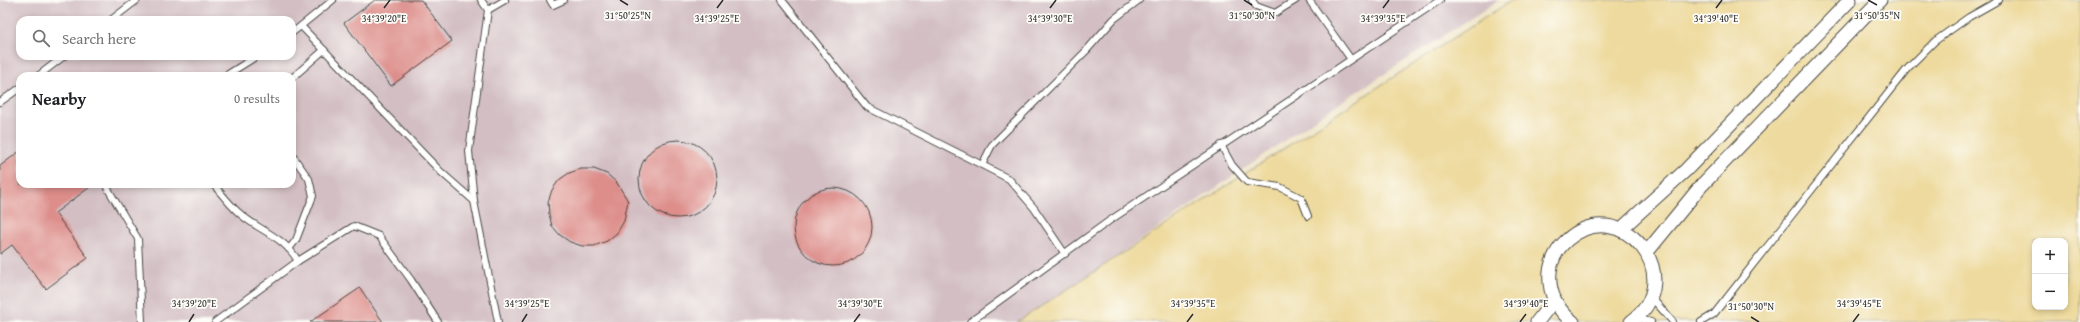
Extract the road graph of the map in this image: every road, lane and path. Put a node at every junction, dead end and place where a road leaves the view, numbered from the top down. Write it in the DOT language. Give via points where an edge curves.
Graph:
graph roads {
  1 [pos="137,0"];
  2 [pos="333,0"];
  3 [pos="481,0"];
  4 [pos="505,0"];
  5 [pos="550,0"];
  6 [pos="564,0"];
  7 [pos="782,0"];
  8 [pos="1139,0"];
  9 [pos="1252,0"];
  10 [pos="1296,0"];
  11 [pos="1309,0"];
  12 [pos="1440,0"];
  13 [pos="1850,0"];
  14 [pos="1880,0"];
  15 [pos="1999,0"];
  16 [pos="488,10"];
  17 [pos="116,16"];
  18 [pos="302,27"];
  19 [pos="296,31"];
  20 [pos="324,50"];
  21 [pos="1350,58"];
  22 [pos="59,60"];
  23 [pos="251,60"];
  24 [pos="43,72"];
  25 [pos="231,72"];
  26 [pos="296,74"];
  27 [pos="16,91"];
  28 [pos="0,102"];
  29 [pos="1221,145"];
  30 [pos="296,161"];
  31 [pos="982,165"];
  32 [pos="107,188"];
  33 [pos="217,188"];
  34 [pos="474,201"];
  35 [pos="1308,216"];
  36 [pos="1620,230"];
  37 [pos="289,249"];
  38 [pos="1647,252"];
  39 [pos="1065,254"];
  40 [pos="298,261"];
  41 [pos="1651,297"];
  42 [pos="1554,300"];
  43 [pos="1634,320"];
  44 [pos="142,322"];
  45 [pos="215,322"];
  46 [pos="438,322"];
  47 [pos="498,322"];
  48 [pos="970,322"];
  49 [pos="1536,322"];
  50 [pos="1573,322"];
  51 [pos="1651,322"];
  52 [pos="1673,322"];
  53 [pos="1701,322"];
  1 -- 17 [label="lane"];
  2 -- 18 [label="lane"];
  3 -- 16 [label="lane"];
  4 -- 16 [label="lane"];
  5 -- 6 [label="lane" via="553,5"];
  7 -- 31 [label="lane" via="867,107"];
  8 -- 31 [label="lane" via="1114,19 1086,51 992,145"];
  9 -- 10 [label="lane" via="1256,6 1275,13"];
  11 -- 21 [label="lane"];
  12 -- 21 [label="lane"];
  13 -- 36 [label="street" via="1686,170"];
  14 -- 38 [label="street" via="1701,186"];
  15 -- 53 [label="lane" via="1935,41 1907,69 1714,314"];
  16 -- 34 [label="lane" via="469,151"];
  18 -- 19 [label="lane"];
  18 -- 20 [label="lane"];
  20 -- 26 [label="lane"];
  20 -- 34 [label="lane" via="441,172"];
  21 -- 29 [label="lane"];
  22 -- 24 [label="lane"];
  23 -- 25 [label="lane"];
  27 -- 28 [label="lane"];
  29 -- 35 [label="lane" via="1232,165 1247,182 1280,187 1301,198"];
  29 -- 39 [label="lane"];
  30 -- 37 [label="lane" via="309,179 313,196 296,240"];
  31 -- 39 [label="lane" via="1009,179 1034,208"];
  32 -- 44 [label="lane" via="138,239"];
  33 -- 37 [label="lane" via="239,213 274,235"];
  34 -- 47 [label="lane"];
  36 -- 38 [label="street" via="1636,239"];
  36 -- 42 [label="street" via="1611,227 1590,228 1571,236 1564,243 1555,256 1550,270"];
  37 -- 40 [label="lane"];
  38 -- 41 [label="street" via="1654,269"];
  39 -- 48 [label="lane"];
  40 -- 45 [label="lane"];
  40 -- 46 [label="lane" via="354,226 379,236 412,280"];
  41 -- 43 [label="street"];
  41 -- 52 [label="lane"];
  42 -- 49 [label="street"];
  42 -- 50 [label="street" via="1565,316"];
  43 -- 51 [label="lane"];
}
